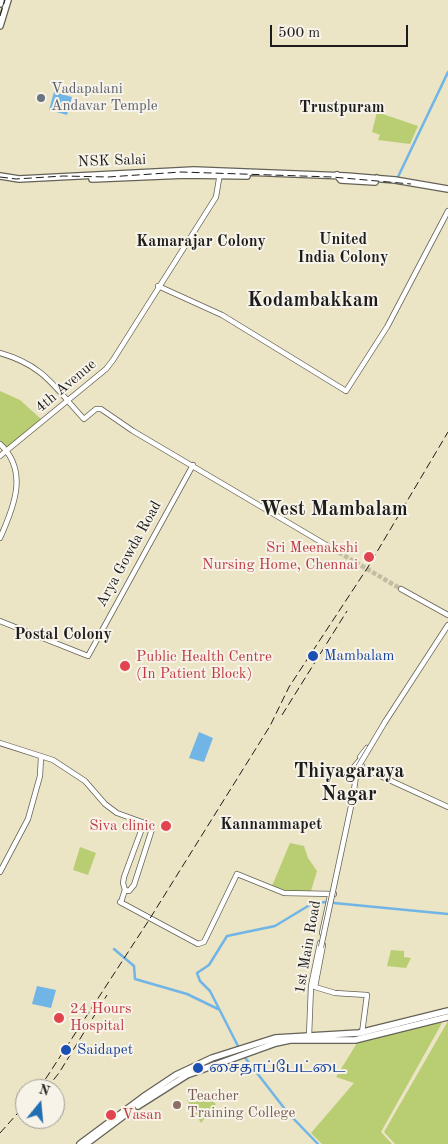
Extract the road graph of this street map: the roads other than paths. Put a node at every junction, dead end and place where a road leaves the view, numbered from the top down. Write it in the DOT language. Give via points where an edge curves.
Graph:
graph roads {
  1 [pos="1,0"];
  2 [pos="8,0"];
  3 [pos="0,4"];
  4 [pos="0,26"];
  5 [pos="222,173"];
  6 [pos="275,177"];
  7 [pos="0,178"];
  8 [pos="448,189"];
  9 [pos="448,211"];
  10 [pos="159,286"];
  11 [pos="0,353"];
  12 [pos="67,399"];
  13 [pos="0,444"];
  14 [pos="3,452"];
  15 [pos="193,465"];
  16 [pos="0,538"];
  17 [pos="332,549"];
  18 [pos="401,589"];
  19 [pos="448,616"];
  20 [pos="0,621"];
  21 [pos="448,625"];
  22 [pos="421,668"];
  23 [pos="404,695"];
  24 [pos="395,706"];
  25 [pos="0,745"];
  26 [pos="41,758"];
  27 [pos="359,766"];
  28 [pos="448,807"];
  29 [pos="144,823"];
  30 [pos="0,872"];
  31 [pos="236,874"];
  32 [pos="125,890"];
  33 [pos="332,894"];
  34 [pos="122,900"];
  35 [pos="315,978"];
  36 [pos="448,1011"];
  37 [pos="448,1017"];
  38 [pos="309,1036"];
  39 [pos="362,1036"];
  40 [pos="260,1046"];
  41 [pos="213,1061"];
  42 [pos="80,1144"];
  43 [pos="86,1144"];
  1 -- 3 [label="main road"];
  2 -- 4 [label="main road"];
  5 -- 6 [label="main road"];
  5 -- 7 [label="main road, NSK Salai" via="18,181"];
  5 -- 8 [label="main road" via="337,175"];
  5 -- 10 [label="main road, 4th Avenue" via="215,195"];
  9 -- 10 [label="main road" via="380,341 346,391 222,315"];
  10 -- 12 [label="main road, 4th Avenue" via="106,367"];
  11 -- 12 [label="main road" via="47,376"];
  12 -- 14 [label="main road, 4th Avenue"];
  12 -- 15 [label="main road" via="84,419 99,408"];
  13 -- 14 [label="main road"];
  14 -- 16 [label="main road" via="17,476 17,493"];
  15 -- 17 [label="main road"];
  15 -- 20 [label="main road, Arya Gowda Road" via="88,656"];
  18 -- 19 [label="main road"];
  21 -- 22 [label="main road"];
  22 -- 23 [label="main road"];
  22 -- 24 [label="main road"];
  24 -- 27 [label="main road, bridge"];
  24 -- 27 [label="main road, bridge"];
  25 -- 26 [label="main road"];
  26 -- 29 [label="main road" via="85,781 117,813"];
  26 -- 30 [label="main road" via="40,776 29,815"];
  27 -- 28 [label="main road"];
  27 -- 33 [label="main road, 1st Main Road"];
  27 -- 35 [label="main road, bridge"];
  29 -- 32 [label="main road" via="123,883"];
  29 -- 32 [label="main road" via="153,826 134,885 132,889"];
  31 -- 33 [label="main road" via="284,893"];
  31 -- 34 [label="main road" via="200,941"];
  31 -- 34 [label="main road" via="204,942 198,943 178,934"];
  32 -- 34 [label="main road"];
  33 -- 35 [label="main road, 1st Main Road"];
  35 -- 38 [label="main road, 1st Main Road"];
  35 -- 39 [label="main road" via="318,989 368,995"];
  36 -- 39 [label="main road"];
  37 -- 39 [label="main road"];
  38 -- 39 [label="main road"];
  38 -- 40 [label="main road" via="275,1038"];
  39 -- 40 [label="main road" via="290,1040"];
  40 -- 41 [label="main road"];
  41 -- 42 [label="main road" via="176,1075"];
  41 -- 43 [label="main road" via="123,1115"];
}
